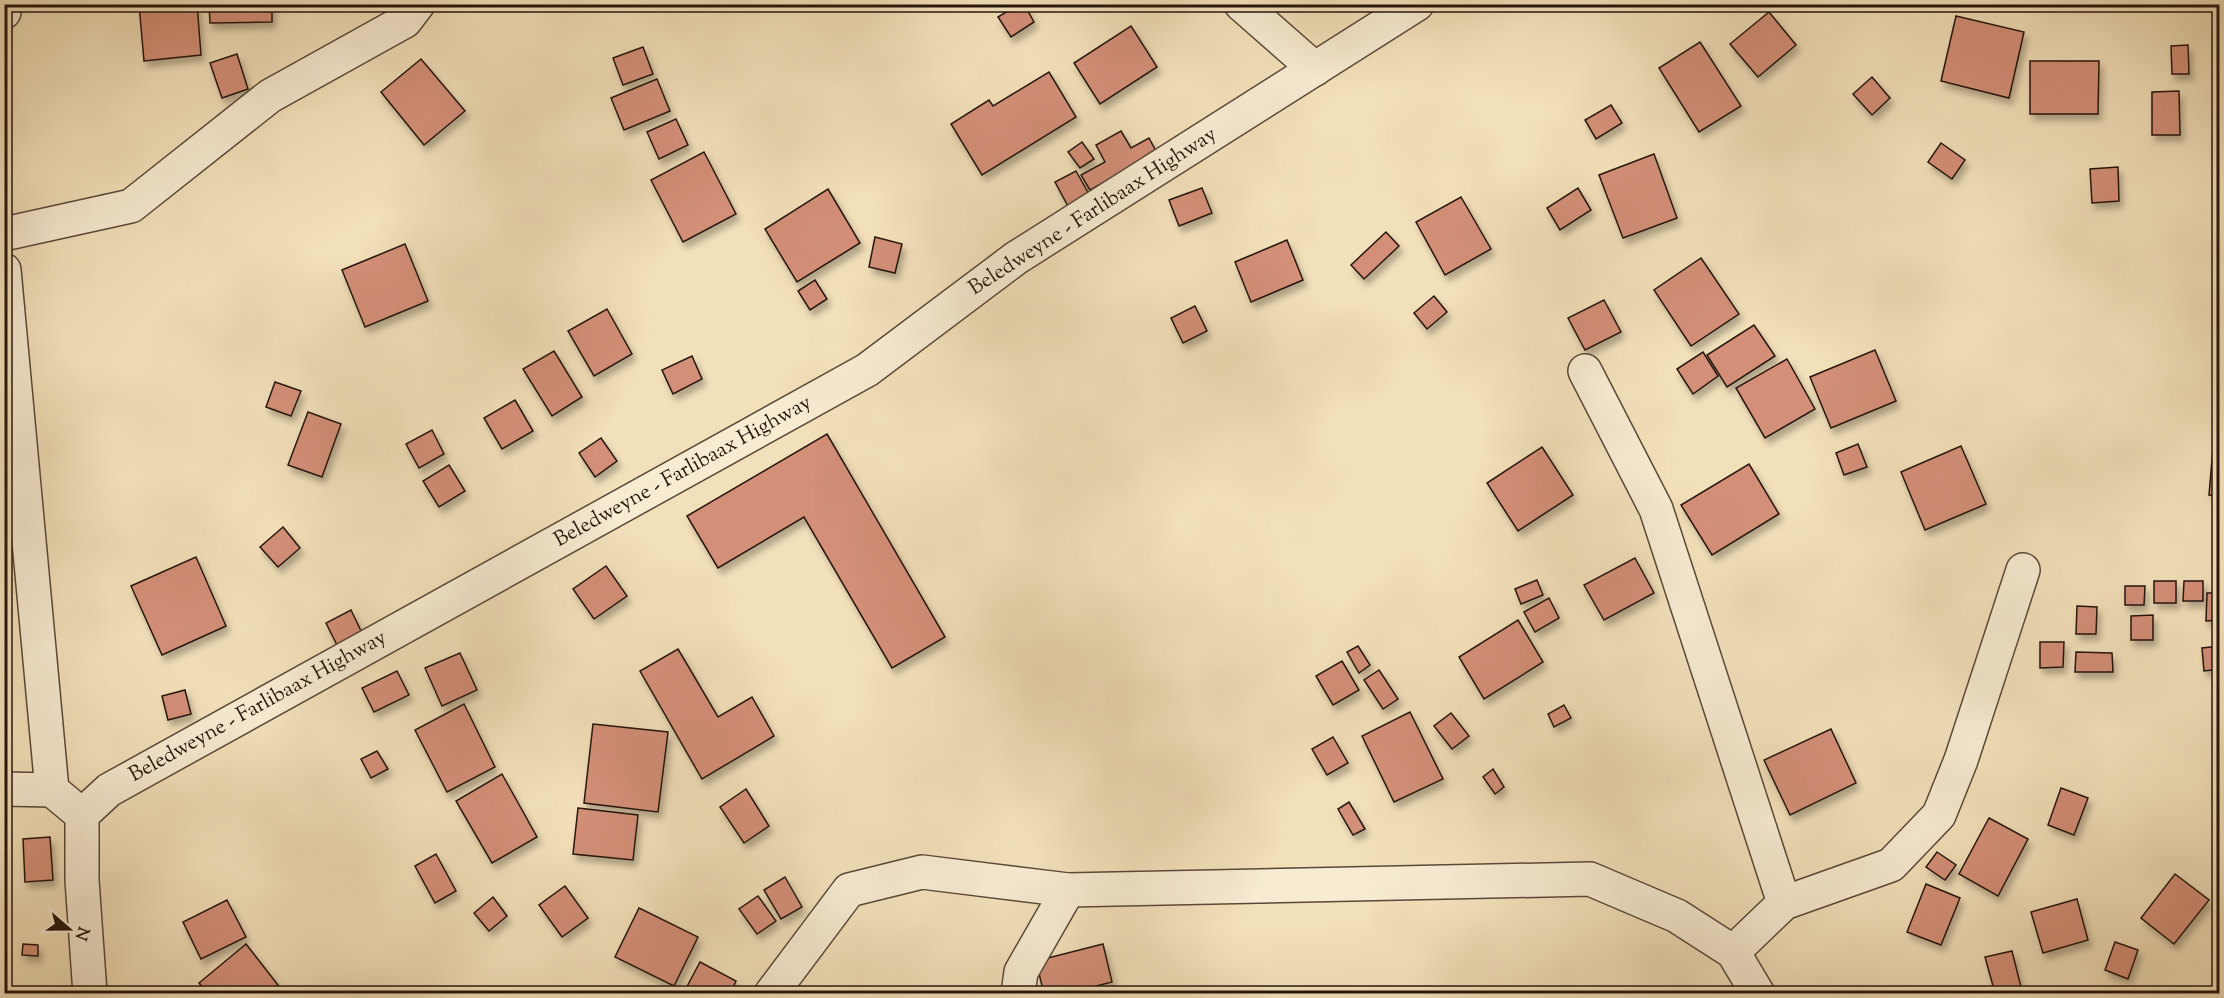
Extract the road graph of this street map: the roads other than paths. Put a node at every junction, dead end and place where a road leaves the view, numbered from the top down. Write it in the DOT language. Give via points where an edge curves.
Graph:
graph roads {
  1 [pos="5,4"];
  2 [pos="418,4"];
  3 [pos="1241,4"];
  4 [pos="1417,4"];
  5 [pos="4,12"];
  6 [pos="1315,69"];
  7 [pos="4,234"];
  8 [pos="4,270"];
  9 [pos="1585,371"];
  10 [pos="2023,570"];
  11 [pos="4,789"];
  12 [pos="52,790"];
  13 [pos="82,815"];
  14 [pos="1068,890"];
  15 [pos="1784,903"];
  16 [pos="1733,952"];
  17 [pos="90,993"];
  18 [pos="771,993"];
  19 [pos="1018,993"];
  20 [pos="1758,993"];
  1 -- 5 [label="street"];
  2 -- 7 [label="street" via="405,21 270,96 131,206"];
  3 -- 6 [label="street"];
  4 -- 6 [label="street, Beledweyne - Farlibaax Highway"];
  6 -- 13 [label="street, Beledweyne - Farlibaax Highway" via="1016,258 867,370 109,790"];
  8 -- 12 [label="street"];
  9 -- 15 [label="street" via="1656,509"];
  10 -- 15 [label="street" via="1939,815 1891,865"];
  11 -- 12 [label="street"];
  12 -- 13 [label="street"];
  13 -- 17 [label="street"];
  14 -- 16 [label="street" via="1590,879 1677,916"];
  14 -- 18 [label="street" via="922,872 849,890"];
  14 -- 19 [label="street" via="1021,972"];
  15 -- 16 [label="street"];
  16 -- 20 [label="street"];
}
